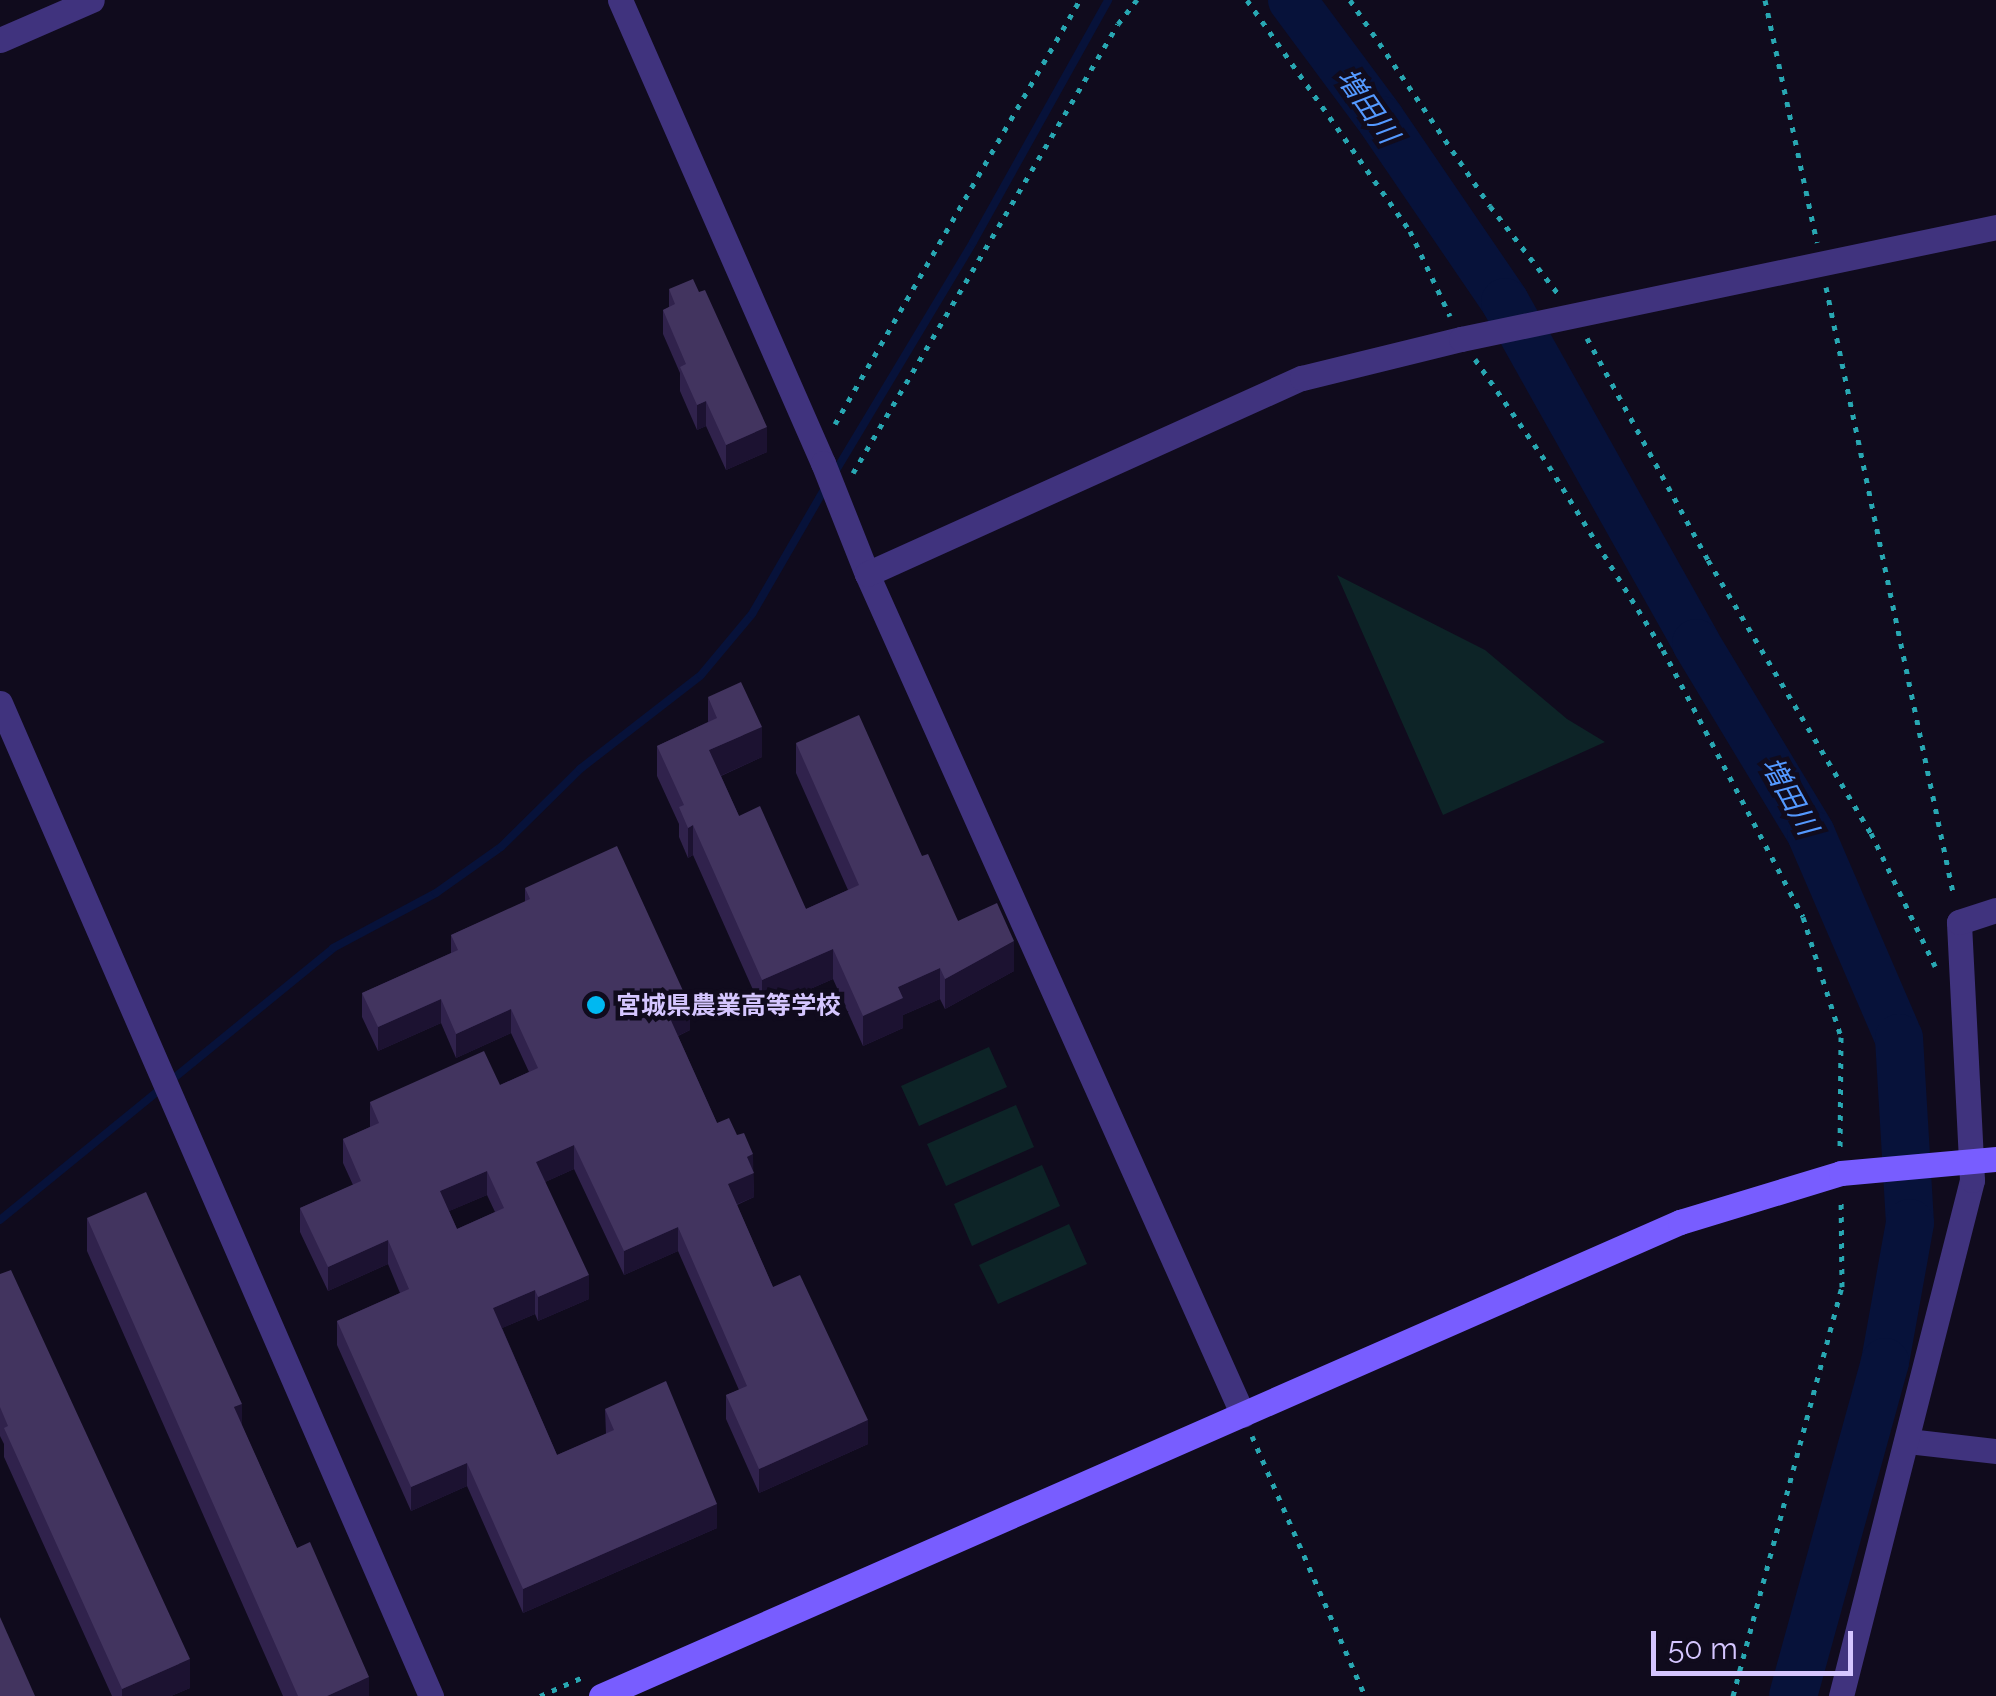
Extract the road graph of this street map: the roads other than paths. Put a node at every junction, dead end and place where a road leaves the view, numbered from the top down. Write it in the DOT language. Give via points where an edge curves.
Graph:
graph roads {
  1 [pos="92,0"];
  2 [pos="620,0"];
  3 [pos="0,40"];
  4 [pos="1996,227"];
  5 [pos="868,574"];
  6 [pos="0,702"];
  7 [pos="1996,910"];
  8 [pos="1985,1160"];
  9 [pos="1243,1415"];
  10 [pos="1908,1441"];
  11 [pos="1996,1451"];
  12 [pos="431,1696"];
  13 [pos="601,1696"];
  14 [pos="1841,1696"];
  1 -- 3 [label="street"];
  2 -- 5 [label="street"];
  4 -- 5 [label="street" via="1302,378"];
  5 -- 9 [label="street"];
  6 -- 12 [label="street"];
  7 -- 8 [label="street" via="1958,922 1961,1014"];
  8 -- 9 [label="street" via="1850,1172 1680,1222"];
  8 -- 10 [label="street"];
  9 -- 13 [label="street"];
  10 -- 11 [label="street"];
  10 -- 14 [label="street"];
}
